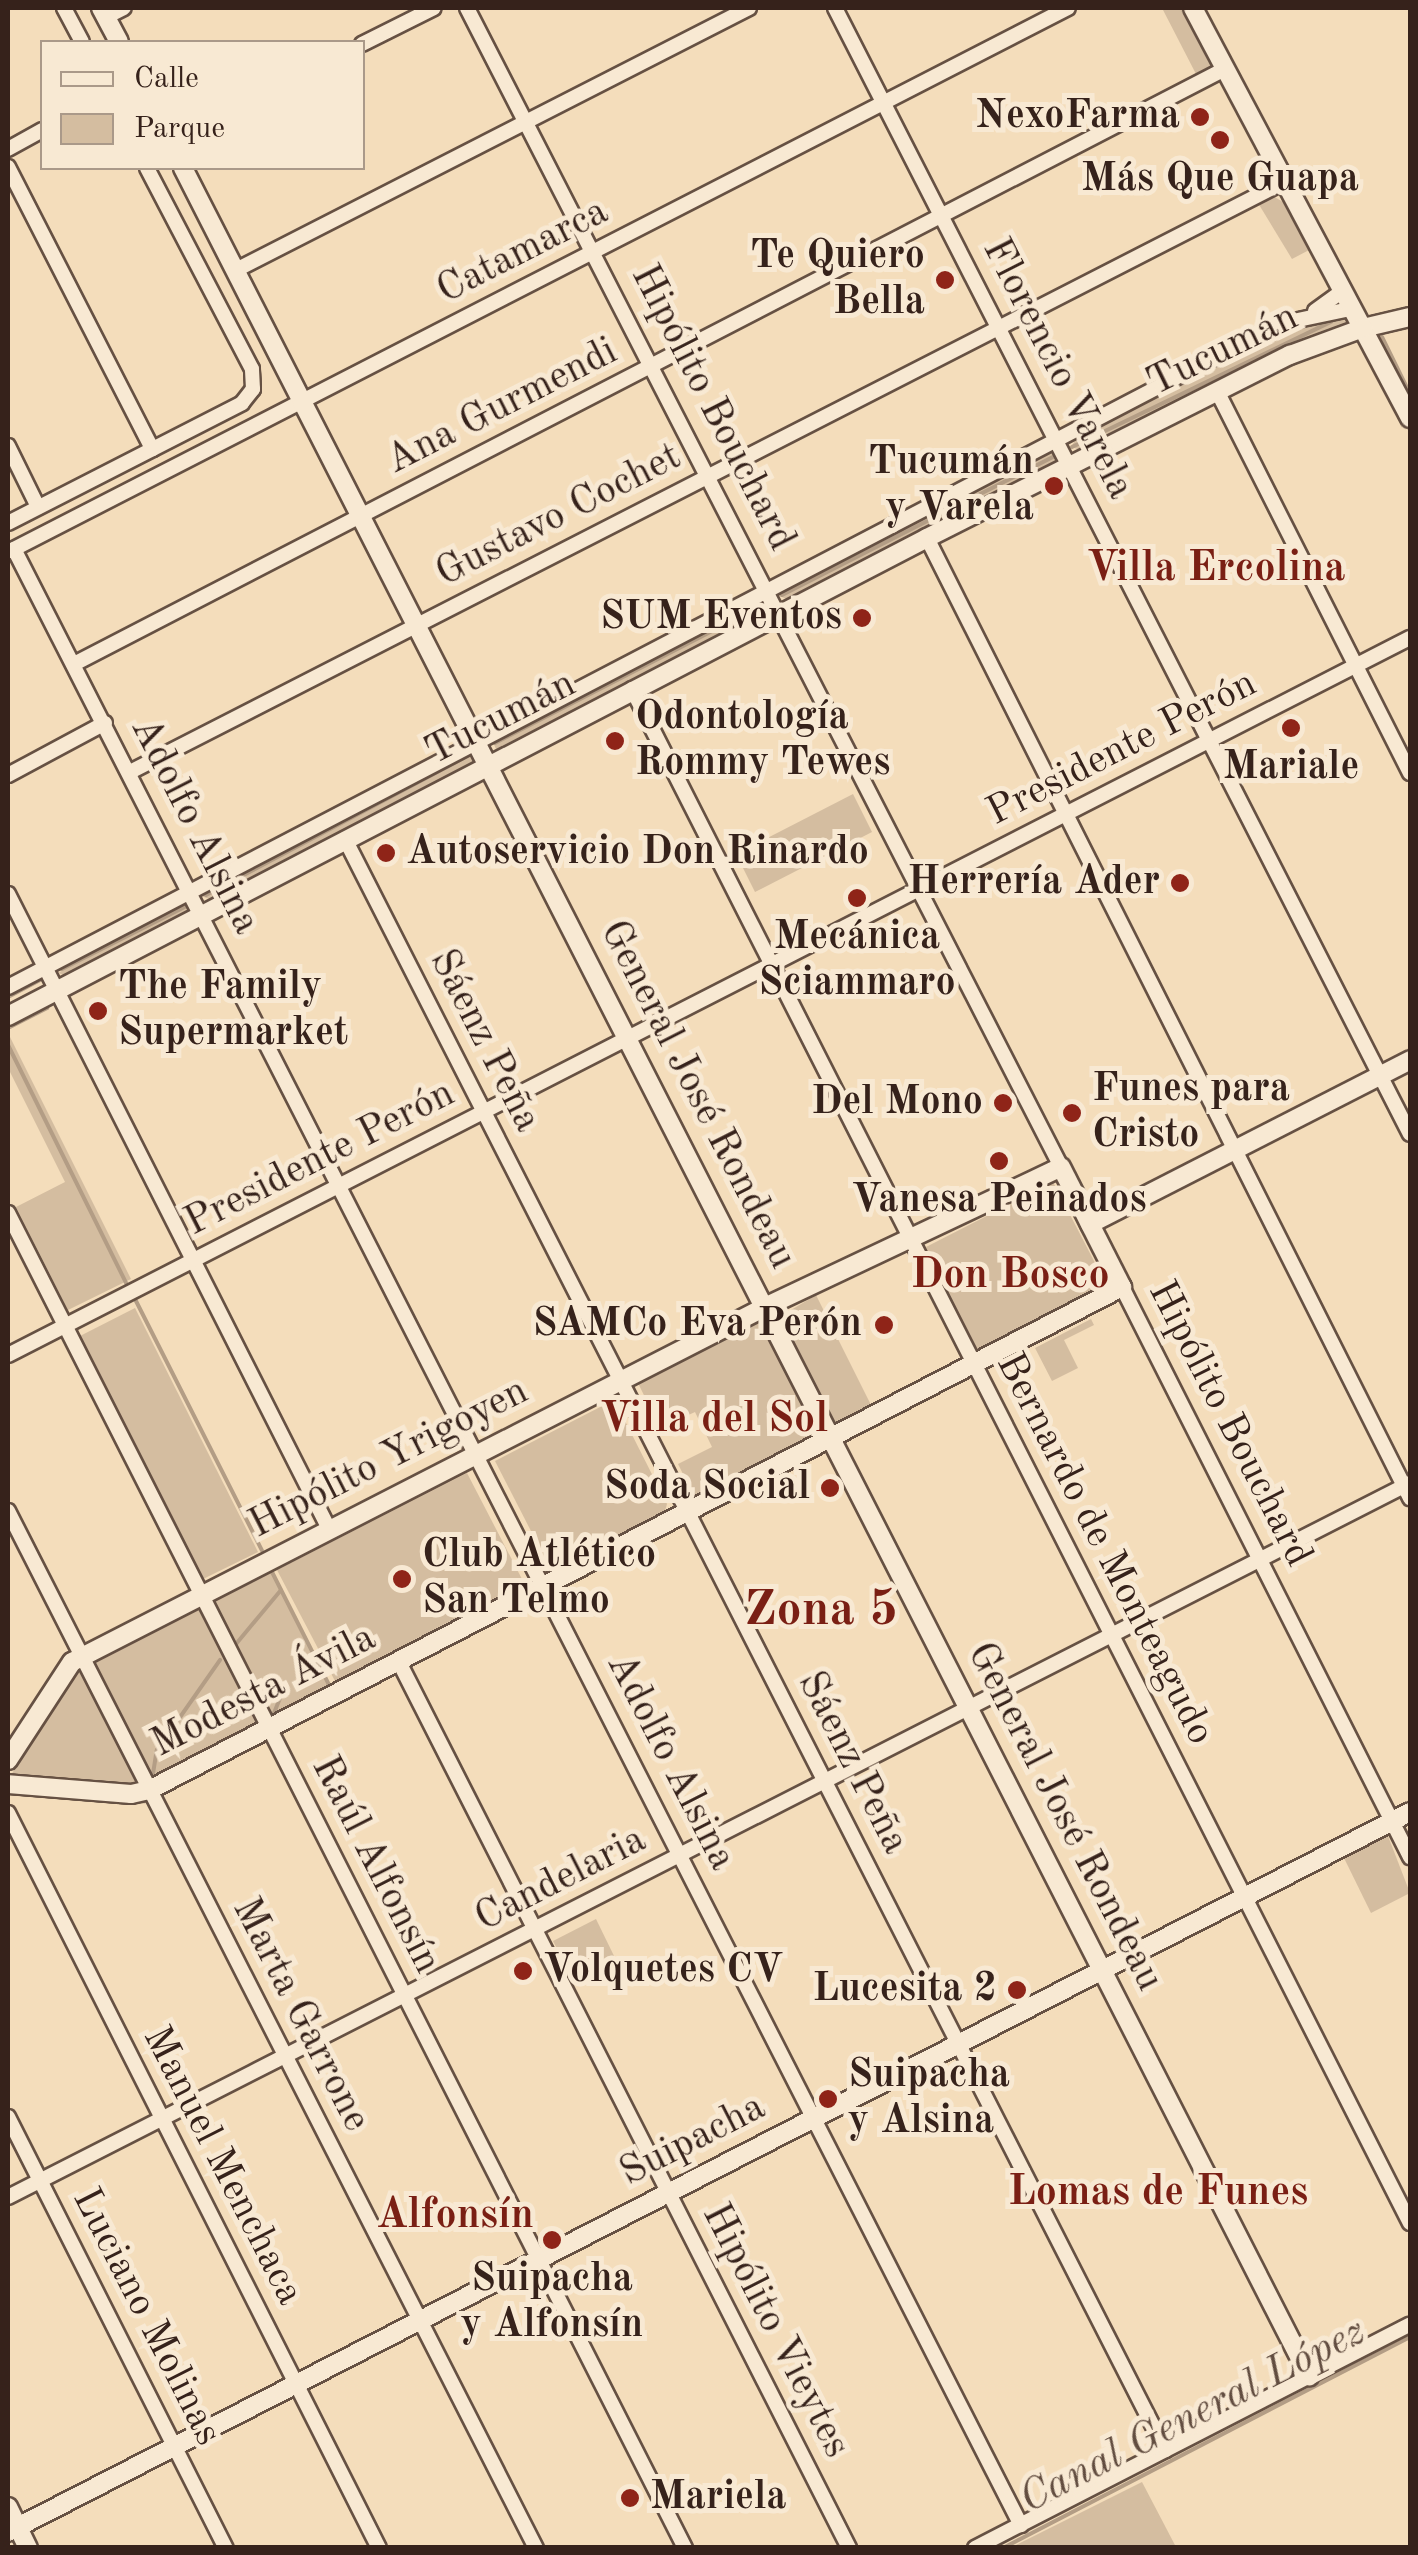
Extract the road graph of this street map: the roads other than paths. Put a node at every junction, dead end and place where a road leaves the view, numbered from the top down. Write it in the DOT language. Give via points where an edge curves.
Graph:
graph roads {
  1 [pos="64,8"];
  2 [pos="124,8"];
  3 [pos="434,8"];
  4 [pos="467,8"];
  5 [pos="749,8"];
  6 [pos="836,8"];
  7 [pos="1068,8"];
  8 [pos="1193,8"];
  9 [pos="104,12"];
  10 [pos="81,40"];
  11 [pos="118,40"];
  12 [pos="365,42"];
  13 [pos="1226,69"];
  14 [pos="884,102"];
  15 [pos="526,122"];
  16 [pos="40,131"];
  17 [pos="8,149"];
  18 [pos="8,166"];
  19 [pos="148,170"];
  20 [pos="184,170"];
  21 [pos="1284,182"];
  22 [pos="942,216"];
  23 [pos="592,252"];
  24 [pos="236,270"];
  25 [pos="1345,300"];
  26 [pos="1410,317"];
  27 [pos="1000,328"];
  28 [pos="1363,328"];
  29 [pos="652,366"];
  30 [pos="1217,391"];
  31 [pos="303,401"];
  32 [pos="1410,418"];
  33 [pos="1057,439"];
  34 [pos="8,446"];
  35 [pos="152,449"];
  36 [pos="1070,465"];
  37 [pos="708,476"];
  38 [pos="38,507"];
  39 [pos="362,516"];
  40 [pos="8,523"];
  41 [pos="926,538"];
  42 [pos="11,551"];
  43 [pos="767,591"];
  44 [pos="778,614"];
  45 [pos="418,624"];
  46 [pos="1410,638"];
  47 [pos="74,664"];
  48 [pos="1356,666"];
  49 [pos="632,690"];
  50 [pos="104,723"];
  51 [pos="478,740"];
  52 [pos="1211,740"];
  53 [pos="490,763"];
  54 [pos="130,772"];
  55 [pos="1410,773"];
  56 [pos="8,774"];
  57 [pos="1065,814"];
  58 [pos="345,838"];
  59 [pos="190,889"];
  60 [pos="920,889"];
  61 [pos="8,894"];
  62 [pos="203,912"];
  63 [pos="770,965"];
  64 [pos="45,967"];
  65 [pos="8,987"];
  66 [pos="56,989"];
  67 [pos="8,1016"];
  68 [pos="628,1038"];
  69 [pos="1410,1060"];
  70 [pos="1380,1075"];
  71 [pos="484,1112"];
  72 [pos="1410,1134"];
  73 [pos="1234,1150"];
  74 [pos="1061,1167"];
  75 [pos="340,1185"];
  76 [pos="8,1212"];
  77 [pos="1090,1224"];
  78 [pos="910,1240"];
  79 [pos="194,1260"];
  80 [pos="1122,1288"];
  81 [pos="765,1307"];
  82 [pos="65,1326"];
  83 [pos="8,1355"];
  84 [pos="974,1366"];
  85 [pos="620,1380"];
  86 [pos="833,1441"];
  87 [pos="476,1454"];
  88 [pos="1408,1489"];
  89 [pos="8,1511"];
  90 [pos="689,1514"];
  91 [pos="329,1529"];
  92 [pos="1258,1561"];
  93 [pos="544,1588"];
  94 [pos="201,1594"];
  95 [pos="1112,1636"];
  96 [pos="82,1657"];
  97 [pos="400,1662"];
  98 [pos="969,1708"];
  99 [pos="269,1728"];
  100 [pos="8,1760"];
  101 [pos="825,1782"];
  102 [pos="8,1784"];
  103 [pos="149,1790"];
  104 [pos="1410,1812"];
  105 [pos="8,1813"];
  106 [pos="1392,1821"];
  107 [pos="680,1856"];
  108 [pos="1410,1856"];
  109 [pos="1245,1897"];
  110 [pos="535,1930"];
  111 [pos="1102,1970"];
  112 [pos="405,1996"];
  113 [pos="958,2044"];
  114 [pos="284,2058"];
  115 [pos="8,2117"];
  116 [pos="814,2118"];
  117 [pos="162,2120"];
  118 [pos="40,2181"];
  119 [pos="668,2193"];
  120 [pos="8,2197"];
  121 [pos="1410,2222"];
  122 [pos="538,2259"];
  123 [pos="418,2321"];
  124 [pos="1410,2324"];
  125 [pos="1309,2376"];
  126 [pos="296,2384"];
  127 [pos="175,2446"];
  128 [pos="1165,2450"];
  129 [pos="8,2508"];
  130 [pos="1020,2524"];
  131 [pos="11,2533"];
  132 [pos="12,2548"];
  133 [pos="28,2548"];
  134 [pos="226,2548"];
  135 [pos="379,2548"];
  136 [pos="536,2548"];
  137 [pos="685,2548"];
  138 [pos="849,2548"];
  139 [pos="974,2548"];
  1 -- 10 [label="street"];
  2 -- 9 [label="street"];
  3 -- 12 [label="street"];
  4 -- 15 [label="street, Hipólito Bouchard"];
  5 -- 15 [label="street"];
  6 -- 14 [label="street, Florencio Varela"];
  7 -- 14 [label="street, Catamarca"];
  8 -- 13 [label="street"];
  9 -- 11 [label="street"];
  13 -- 21 [label="street"];
  13 -- 22 [label="street, Ana Gurmendi"];
  14 -- 22 [label="street, Florencio Varela"];
  14 -- 23 [label="street, Catamarca"];
  15 -- 23 [label="street, Hipólito Bouchard"];
  15 -- 24 [label="street"];
  16 -- 17 [label="street"];
  18 -- 35 [label="street"];
  19 -- 35 [label="street" via="255,381 242,402"];
  20 -- 24 [label="street, General José Rondeau"];
  21 -- 25 [label="street"];
  21 -- 27 [label="street, Gustavo Cochet"];
  22 -- 27 [label="street, Florencio Varela"];
  22 -- 29 [label="street, Ana Gurmendi"];
  23 -- 29 [label="street, Hipólito Bouchard"];
  23 -- 31 [label="street, Catamarca"];
  24 -- 31 [label="street, General José Rondeau"];
  25 -- 28 [label="street"];
  25 -- 33 [label="street, Tucumán"];
  26 -- 28 [label="street, Tucumán"];
  27 -- 33 [label="street, Florencio Varela"];
  27 -- 37 [label="street, Gustavo Cochet"];
  28 -- 30 [label="street, Tucumán"];
  28 -- 32 [label="street"];
  29 -- 37 [label="street, Hipólito Bouchard"];
  29 -- 39 [label="street, Ana Gurmendi"];
  30 -- 36 [label="street, Tucumán"];
  30 -- 48 [label="street"];
  31 -- 39 [label="street, General José Rondeau"];
  31 -- 42 [label="street, Catamarca"];
  33 -- 36 [label="street, Florencio Varela"];
  33 -- 43 [label="street, Tucumán"];
  34 -- 38 [label="street"];
  35 -- 38 [label="street"];
  36 -- 41 [label="street, Tucumán"];
  36 -- 52 [label="street, Florencio Varela"];
  37 -- 43 [label="street, Hipólito Bouchard"];
  37 -- 45 [label="street, Gustavo Cochet"];
  38 -- 40 [label="street"];
  39 -- 45 [label="street, General José Rondeau"];
  39 -- 47 [label="street, Ana Gurmendi"];
  41 -- 44 [label="street, Tucumán"];
  41 -- 57 [label="street"];
  42 -- 47 [label="street, Adolfo Alsina"];
  43 -- 44 [label="street, Hipólito Bouchard"];
  43 -- 51 [label="street, Tucumán"];
  44 -- 49 [label="street, Tucumán"];
  44 -- 60 [label="street, Hipólito Bouchard"];
  45 -- 51 [label="street, General José Rondeau"];
  45 -- 54 [label="street, Gustavo Cochet"];
  46 -- 48 [label="street, Presidente Perón"];
  47 -- 50 [label="street, Adolfo Alsina"];
  48 -- 52 [label="street, Presidente Perón"];
  48 -- 55 [label="street"];
  49 -- 53 [label="street, Tucumán"];
  49 -- 63 [label="street, Bernardo de Monteagudo"];
  50 -- 54 [label="street, Adolfo Alsina"];
  50 -- 56 [label="street"];
  51 -- 53 [label="street, General José Rondeau"];
  51 -- 59 [label="street, Tucumán"];
  52 -- 57 [label="street, Presidente Perón"];
  52 -- 70 [label="street, Florencio Varela"];
  53 -- 58 [label="street, Tucumán"];
  53 -- 68 [label="street, General José Rondeau"];
  54 -- 59 [label="street, Adolfo Alsina"];
  57 -- 60 [label="street, Presidente Perón"];
  57 -- 73 [label="street"];
  58 -- 62 [label="street, Tucumán"];
  58 -- 71 [label="street, Sáenz Peña"];
  59 -- 62 [label="street, Adolfo Alsina"];
  59 -- 64 [label="street, Tucumán"];
  60 -- 63 [label="street, Presidente Perón"];
  60 -- 74 [label="street, Hipólito Bouchard"];
  61 -- 64 [label="street"];
  62 -- 66 [label="street, Tucumán"];
  62 -- 75 [label="street, Adolfo Alsina"];
  63 -- 68 [label="street, Presidente Perón"];
  63 -- 78 [label="street, Bernardo de Monteagudo"];
  64 -- 65 [label="street, Tucumán"];
  64 -- 66 [label="street"];
  66 -- 67 [label="street, Tucumán"];
  66 -- 79 [label="street"];
  68 -- 71 [label="street, Presidente Perón"];
  68 -- 81 [label="street, General José Rondeau"];
  69 -- 70 [label="street"];
  70 -- 72 [label="street, Florencio Varela"];
  70 -- 73 [label="street"];
  71 -- 75 [label="street, Presidente Perón"];
  71 -- 85 [label="street, Sáenz Peña"];
  73 -- 77 [label="street"];
  73 -- 88 [label="street"];
  74 -- 77 [label="street, Hipólito Bouchard"];
  74 -- 78 [label="street, Hipólito Yrigoyen"];
  75 -- 79 [label="street, Presidente Perón"];
  75 -- 87 [label="street, Adolfo Alsina"];
  76 -- 82 [label="street, Raúl Alfonsín"];
  77 -- 80 [label="street, Hipólito Bouchard"];
  78 -- 81 [label="street, Hipólito Yrigoyen"];
  78 -- 84 [label="street, Bernardo de Monteagudo"];
  79 -- 82 [label="street, Presidente Perón"];
  79 -- 91 [label="street"];
  80 -- 84 [label="street, Modesta Ávila"];
  80 -- 92 [label="street, Hipólito Bouchard"];
  81 -- 85 [label="street, Hipólito Yrigoyen"];
  81 -- 86 [label="street, General José Rondeau"];
  82 -- 83 [label="street, Presidente Perón"];
  82 -- 94 [label="street, Raúl Alfonsín"];
  84 -- 86 [label="street, Modesta Ávila"];
  84 -- 95 [label="street, Bernardo de Monteagudo"];
  85 -- 87 [label="street, Hipólito Yrigoyen"];
  85 -- 90 [label="street, Sáenz Peña"];
  86 -- 90 [label="street, Modesta Ávila"];
  86 -- 98 [label="street, General José Rondeau"];
  87 -- 91 [label="street, Hipólito Yrigoyen"];
  87 -- 93 [label="street, Adolfo Alsina"];
  88 -- 92 [label="street, Candelaria"];
  89 -- 96 [label="street, Marta Garrone"];
  90 -- 93 [label="street, Modesta Ávila"];
  90 -- 101 [label="street, Sáenz Peña"];
  91 -- 94 [label="street, Hipólito Yrigoyen"];
  92 -- 95 [label="street, Candelaria"];
  92 -- 106 [label="street, Hipólito Bouchard"];
  93 -- 97 [label="street, Modesta Ávila"];
  93 -- 107 [label="street, Adolfo Alsina"];
  94 -- 96 [label="street, Hipólito Yrigoyen"];
  94 -- 99 [label="street, Raúl Alfonsín"];
  95 -- 98 [label="street, Candelaria"];
  95 -- 109 [label="street, Bernardo de Monteagudo"];
  96 -- 100 [label="street, Hipólito Yrigoyen" via="62,1674"];
  96 -- 103 [label="street, Marta Garrone"];
  97 -- 99 [label="street, Modesta Ávila"];
  97 -- 110 [label="street, Hipólito Vieytes"];
  98 -- 101 [label="street, Candelaria"];
  98 -- 111 [label="street, General José Rondeau"];
  99 -- 103 [label="street, Modesta Ávila"];
  99 -- 112 [label="street, Raúl Alfonsín"];
  101 -- 107 [label="street, Candelaria"];
  101 -- 113 [label="street, Sáenz Peña"];
  102 -- 103 [label="street, Modesta Ávila"];
  103 -- 114 [label="street, Marta Garrone"];
  104 -- 106 [label="street, Suipacha"];
  105 -- 117 [label="street, Manuel Menchaca"];
  106 -- 108 [label="street, Hipólito Bouchard"];
  106 -- 109 [label="street, Suipacha"];
  107 -- 110 [label="street, Candelaria"];
  107 -- 116 [label="street, Adolfo Alsina"];
  109 -- 111 [label="street, Suipacha"];
  109 -- 121 [label="street, Bernardo de Monteagudo"];
  110 -- 112 [label="street, Candelaria"];
  110 -- 119 [label="street, Hipólito Vieytes"];
  111 -- 113 [label="street, Suipacha"];
  111 -- 125 [label="street, General José Rondeau"];
  112 -- 114 [label="street, Candelaria"];
  112 -- 122 [label="street, Raúl Alfonsín"];
  113 -- 116 [label="street, Suipacha"];
  113 -- 128 [label="street, Sáenz Peña"];
  114 -- 117 [label="street, Candelaria"];
  114 -- 123 [label="street, Marta Garrone"];
  115 -- 118 [label="street, Luciano Molinas"];
  116 -- 119 [label="street, Suipacha"];
  116 -- 130 [label="street, Adolfo Alsina"];
  117 -- 118 [label="street, Candelaria"];
  117 -- 126 [label="street, Manuel Menchaca"];
  118 -- 120 [label="street, Candelaria"];
  118 -- 127 [label="street, Luciano Molinas"];
  119 -- 122 [label="street, Suipacha"];
  119 -- 138 [label="street, Hipólito Vieytes"];
  122 -- 123 [label="street, Suipacha"];
  122 -- 137 [label="street, Raúl Alfonsín"];
  123 -- 126 [label="street, Suipacha"];
  123 -- 136 [label="street, Marta Garrone"];
  124 -- 125 [label="street"];
  125 -- 128 [label="street"];
  126 -- 127 [label="street, Suipacha"];
  126 -- 135 [label="street, Manuel Menchaca"];
  127 -- 131 [label="street, Suipacha"];
  127 -- 134 [label="street, Luciano Molinas"];
  128 -- 130 [label="street"];
  129 -- 131 [label="street"];
  130 -- 139 [label="street"];
  131 -- 132 [label="street"];
  131 -- 133 [label="street"];
}
